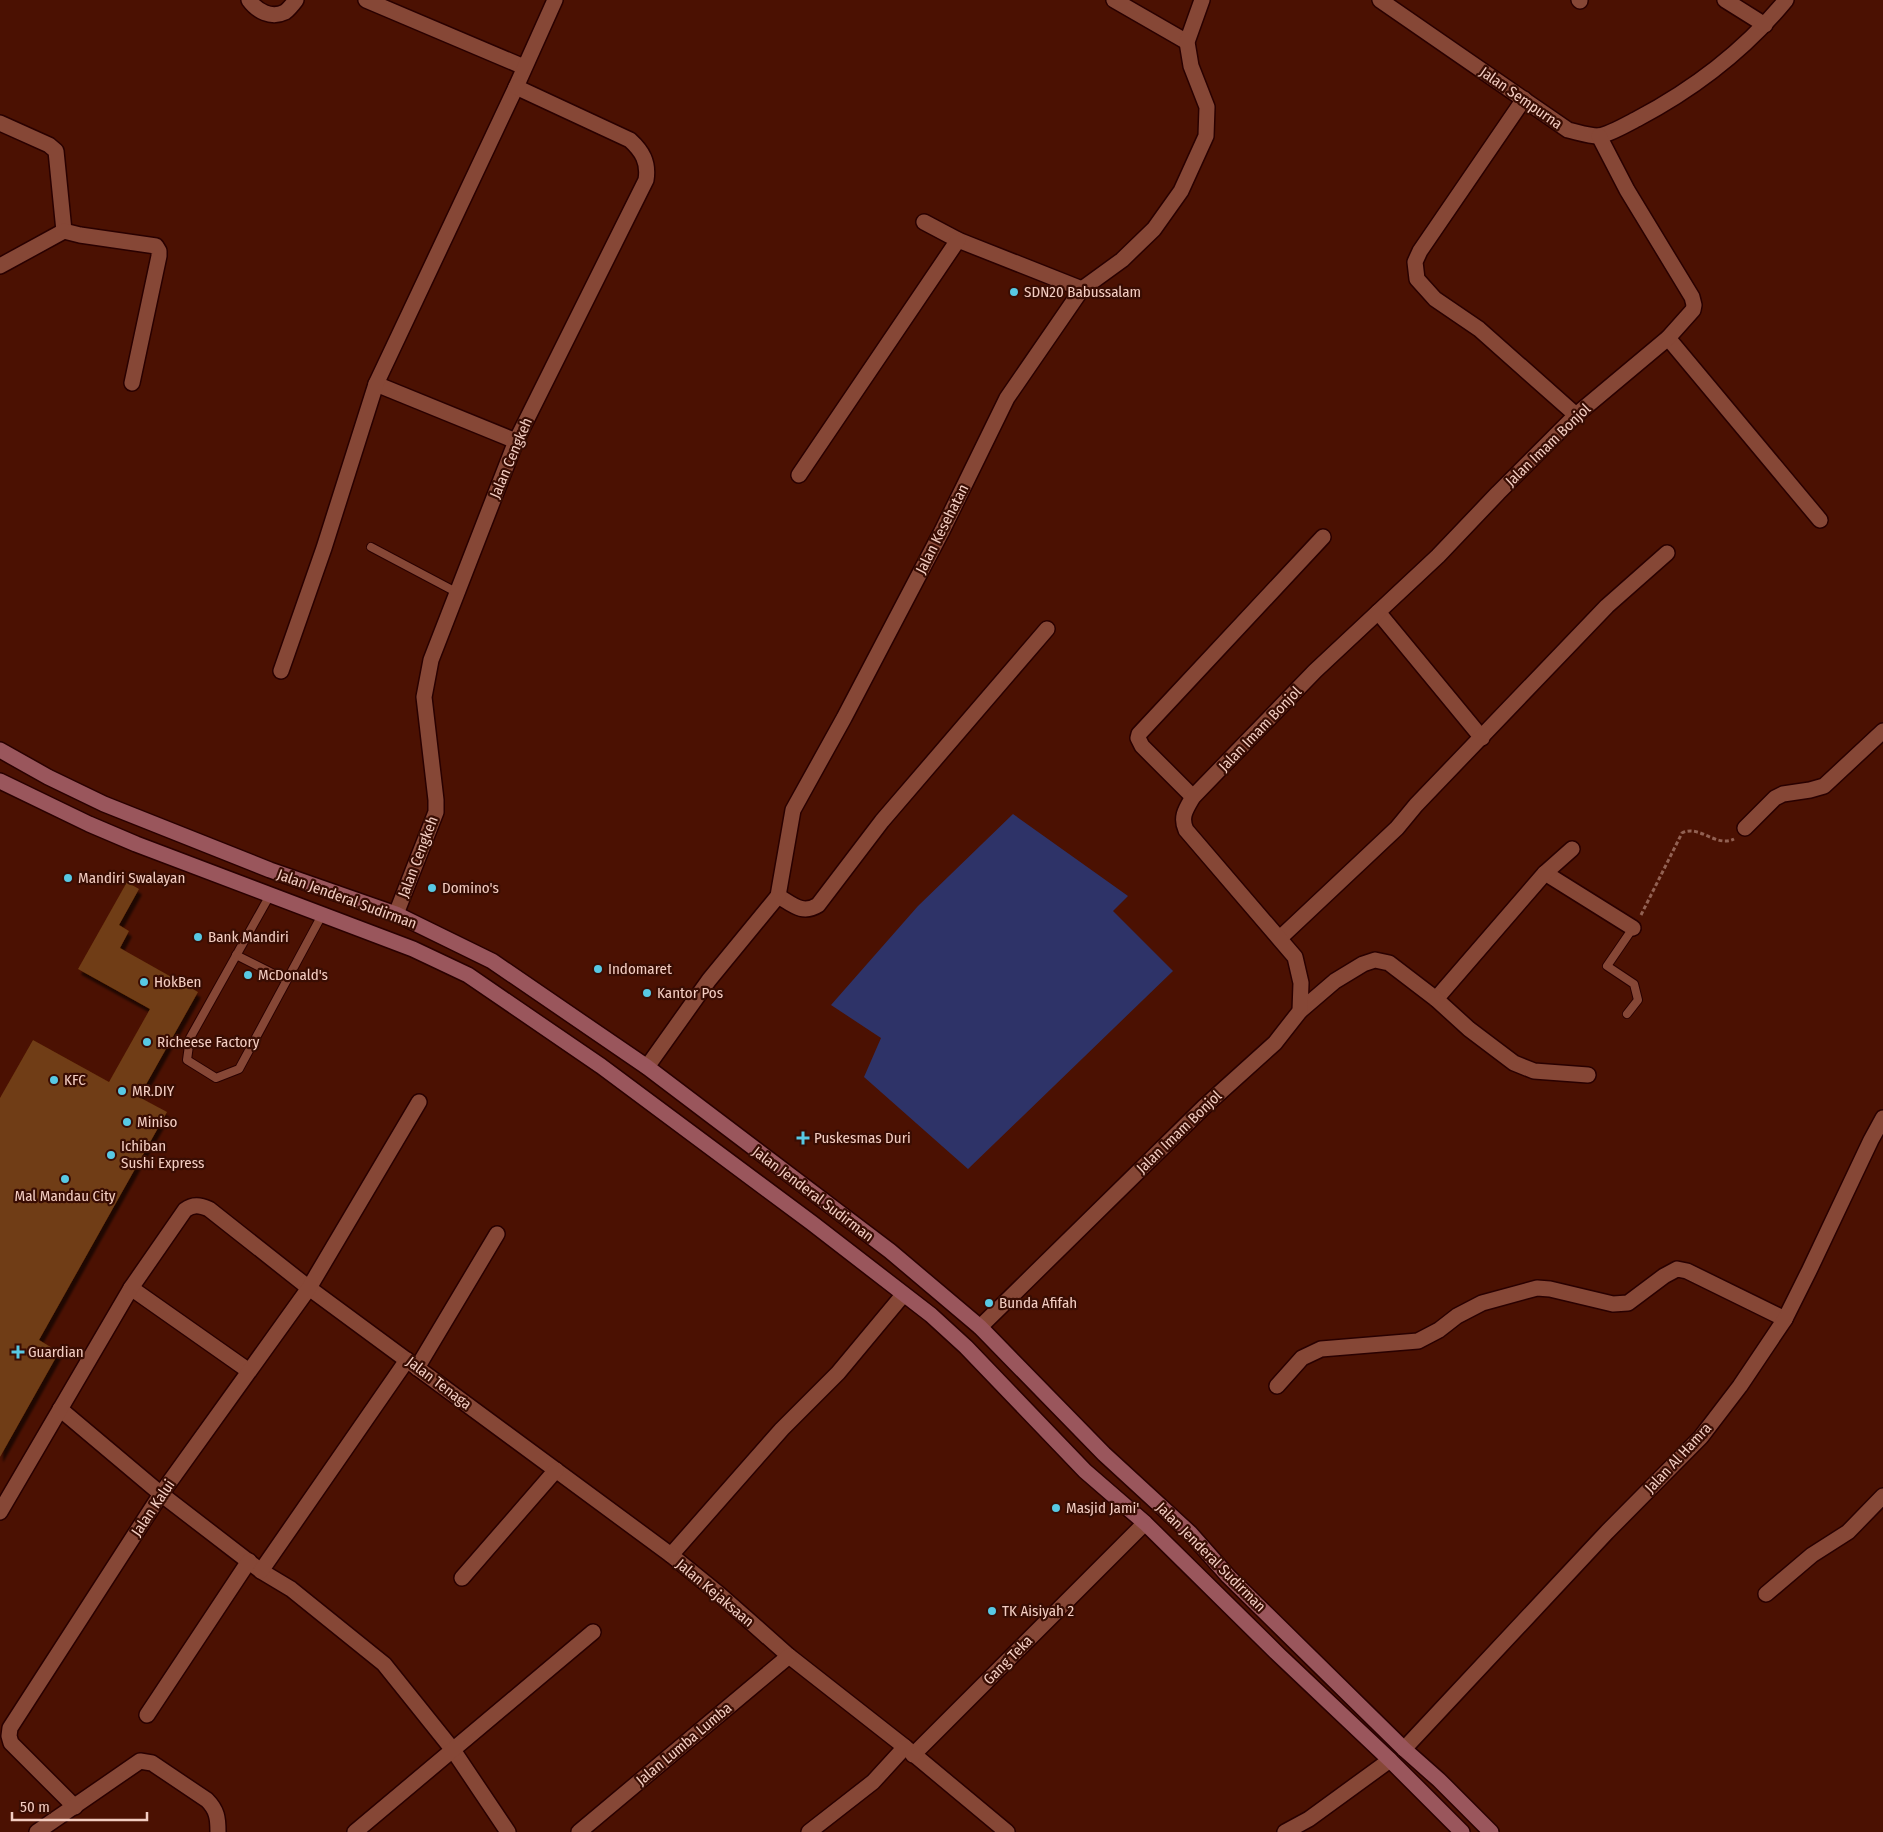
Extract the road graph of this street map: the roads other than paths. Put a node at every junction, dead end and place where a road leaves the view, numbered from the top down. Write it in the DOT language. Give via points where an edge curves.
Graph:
graph roads {
  1 [pos="249,0"];
  2 [pos="296,0"];
  3 [pos="366,0"];
  4 [pos="555,0"];
  5 [pos="1114,0"];
  6 [pos="1202,0"];
  7 [pos="1725,0"];
  8 [pos="1786,0"];
  9 [pos="1385,2"];
  10 [pos="1765,25"];
  11 [pos="1187,42"];
  12 [pos="524,67"];
  13 [pos="516,87"];
  14 [pos="1524,99"];
  15 [pos="0,122"];
  16 [pos="1599,136"];
  17 [pos="924,222"];
  18 [pos="64,231"];
  19 [pos="958,240"];
  20 [pos="0,266"];
  21 [pos="1082,290"];
  22 [pos="1668,338"];
  23 [pos="132,383"];
  24 [pos="376,384"];
  25 [pos="1576,415"];
  26 [pos="516,442"];
  27 [pos="799,476"];
  28 [pos="1820,520"];
  29 [pos="1323,537"];
  30 [pos="371,547"];
  31 [pos="1668,553"];
  32 [pos="456,592"];
  33 [pos="1378,612"];
  34 [pos="1047,629"];
  35 [pos="281,672"];
  36 [pos="1883,731"];
  37 [pos="1482,738"];
  38 [pos="0,750"];
  39 [pos="0,781"];
  40 [pos="1193,797"];
  41 [pos="1745,828"];
  42 [pos="1572,849"];
  43 [pos="1545,873"];
  44 [pos="270,895"];
  45 [pos="778,896"];
  46 [pos="396,914"];
  47 [pos="322,915"];
  48 [pos="1633,928"];
  49 [pos="1280,938"];
  50 [pos="236,954"];
  51 [pos="286,980"];
  52 [pos="1436,999"];
  53 [pos="559,1006"];
  54 [pos="1300,1011"];
  55 [pos="1626,1014"];
  56 [pos="543,1025"];
  57 [pos="647,1067"];
  58 [pos="1588,1075"];
  59 [pos="419,1102"];
  60 [pos="1883,1118"];
  61 [pos="497,1234"];
  62 [pos="130,1288"];
  63 [pos="309,1288"];
  64 [pos="904,1295"];
  65 [pos="1785,1319"];
  66 [pos="980,1327"];
  67 [pos="412,1364"];
  68 [pos="249,1371"];
  69 [pos="1277,1386"];
  70 [pos="60,1409"];
  71 [pos="1104,1454"];
  72 [pos="556,1470"];
  73 [pos="1085,1471"];
  74 [pos="161,1494"];
  75 [pos="1883,1496"];
  76 [pos="0,1512"];
  77 [pos="1145,1523"];
  78 [pos="671,1555"];
  79 [pos="248,1561"];
  80 [pos="261,1571"];
  81 [pos="462,1578"];
  82 [pos="1766,1594"];
  83 [pos="594,1632"];
  84 [pos="789,1656"];
  85 [pos="148,1715"];
  86 [pos="7,1738"];
  87 [pos="1404,1749"];
  88 [pos="453,1750"];
  89 [pos="909,1751"];
  90 [pos="1390,1760"];
  91 [pos="75,1807"];
  92 [pos="37,1832"];
  93 [pos="218,1832"];
  94 [pos="355,1832"];
  95 [pos="508,1832"];
  96 [pos="580,1832"];
  97 [pos="809,1832"];
  98 [pos="1007,1832"];
  99 [pos="1284,1832"];
  100 [pos="1462,1832"];
  101 [pos="1491,1832"];
  1 -- 2 [label="street" via="256,9 275,15 286,12"];
  3 -- 12 [label="street"];
  4 -- 12 [label="street"];
  5 -- 11 [label="street"];
  6 -- 11 [label="street, Jalan Kesehatan"];
  7 -- 10 [label="street"];
  8 -- 10 [label="street"];
  9 -- 14 [label="street, Jalan Sempurna"];
  10 -- 16 [label="street" via="1713,71 1669,102"];
  11 -- 21 [label="street, Jalan Kesehatan" via="1191,66 1207,107 1206,136 1181,191 1154,230 1122,260"];
  12 -- 13 [label="street"];
  13 -- 24 [label="street"];
  13 -- 26 [label="street, Jalan Cengkeh" via="630,140 641,150 648,170 646,180"];
  14 -- 16 [label="street, Jalan Sempurna" via="1568,130"];
  14 -- 25 [label="street" via="1420,251 1415,270 1417,279 1435,299 1479,329"];
  15 -- 18 [label="street" via="56,151"];
  16 -- 22 [label="street, Jalan Imam Bonjol" via="1627,190 1692,297 1693,310"];
  17 -- 19 [label="street"];
  18 -- 20 [label="street"];
  18 -- 23 [label="street" via="153,245 158,249"];
  19 -- 21 [label="street"];
  19 -- 27 [label="street"];
  21 -- 45 [label="street, Jalan Kesehatan" via="1007,398 942,531 793,810"];
  22 -- 25 [label="street, Jalan Imam Bonjol"];
  22 -- 28 [label="street"];
  24 -- 26 [label="street"];
  24 -- 35 [label="street"];
  25 -- 33 [label="street, Jalan Imam Bonjol" via="1438,556"];
  26 -- 32 [label="street, Jalan Cengkeh"];
  29 -- 40 [label="street" via="1139,734 1142,746"];
  30 -- 32 [label="lane"];
  31 -- 37 [label="street" via="1607,606"];
  32 -- 46 [label="street, Jalan Cengkeh" via="430,660 424,697 436,812"];
  33 -- 37 [label="street"];
  33 -- 40 [label="street, Jalan Imam Bonjol" via="1315,671"];
  34 -- 45 [label="street" via="882,821 818,904 802,910"];
  36 -- 41 [label="street" via="1824,786 1776,798"];
  37 -- 49 [label="street" via="1397,828"];
  38 -- 46 [label="street, Jalan Jenderal Sudirman" via="113,808 270,870"];
  39 -- 44 [label="street, Jalan Jenderal Sudirman" via="136,844"];
  40 -- 49 [label="street, Jalan Imam Bonjol" via="1183,816 1186,830"];
  42 -- 43 [label="street"];
  43 -- 48 [label="street"];
  43 -- 52 [label="street"];
  44 -- 47 [label="street, Jalan Jenderal Sudirman"];
  44 -- 50 [label="lane"];
  45 -- 57 [label="street, Jalan Kesehatan" via="709,980"];
  46 -- 53 [label="street, Jalan Jenderal Sudirman" via="492,961"];
  47 -- 51 [label="lane"];
  47 -- 56 [label="street, Jalan Jenderal Sudirman" via="413,949 468,975"];
  48 -- 55 [label="lane" via="1606,966 1634,984 1638,1000"];
  49 -- 54 [label="street, Jalan Imam Bonjol" via="1295,957 1301,982"];
  50 -- 51 [label="lane"];
  50 -- 51 [label="lane" via="190,1038 187,1060 216,1078 238,1068"];
  52 -- 54 [label="street" via="1389,963 1375,960 1335,982"];
  52 -- 58 [label="street" via="1514,1063 1534,1071"];
  53 -- 56 [label="street"];
  53 -- 57 [label="street, Jalan Jenderal Sudirman"];
  54 -- 66 [label="street, Jalan Imam Bonjol" via="1275,1044 1204,1107"];
  56 -- 64 [label="street, Jalan Jenderal Sudirman" via="812,1223"];
  57 -- 66 [label="street, Jalan Jenderal Sudirman" via="890,1251"];
  59 -- 63 [label="street, Jalan Kalui"];
  60 -- 65 [label="street, Jalan Al Hamra"];
  61 -- 67 [label="street"];
  62 -- 63 [label="street, Jalan Tenaga" via="185,1210 194,1205 209,1209"];
  62 -- 68 [label="street"];
  62 -- 70 [label="street"];
  63 -- 67 [label="street, Jalan Tenaga"];
  63 -- 68 [label="street, Jalan Kalui"];
  64 -- 73 [label="street, Jalan Jenderal Sudirman" via="966,1347"];
  64 -- 78 [label="street, Jalan Kejaksaan" via="838,1373 782,1429"];
  65 -- 69 [label="street" via="1688,1271 1677,1269 1628,1302 1613,1304 1537,1288 1482,1303 1418,1341 1321,1349 1302,1358"];
  65 -- 87 [label="street, Jalan Al Hamra" via="1700,1438 1607,1532"];
  66 -- 71 [label="street, Jalan Jenderal Sudirman"];
  67 -- 72 [label="street, Jalan Tenaga"];
  67 -- 80 [label="street"];
  68 -- 74 [label="street, Jalan Kalui"];
  70 -- 74 [label="street"];
  70 -- 76 [label="street"];
  71 -- 73 [label="street"];
  71 -- 87 [label="street, Jalan Jenderal Sudirman" via="1190,1533 1228,1576"];
  72 -- 78 [label="street, Jalan Tenaga"];
  72 -- 81 [label="street"];
  73 -- 77 [label="street, Jalan Jenderal Sudirman"];
  74 -- 79 [label="street"];
  74 -- 86 [label="street, Jalan Kalui" via="10,1728"];
  75 -- 82 [label="street" via="1848,1532 1812,1555"];
  77 -- 89 [label="street, Gang Teka"];
  77 -- 90 [label="street, Jalan Jenderal Sudirman"];
  78 -- 84 [label="street, Jalan Kejaksaan"];
  79 -- 80 [label="street"];
  79 -- 85 [label="street"];
  80 -- 88 [label="street" via="291,1589 384,1664"];
  83 -- 88 [label="street"];
  84 -- 89 [label="street, Jalan Kejaksaan"];
  84 -- 96 [label="street, Jalan Lumba Lumba"];
  86 -- 91 [label="street"];
  87 -- 101 [label="street, Jalan Jenderal Sudirman"];
  88 -- 94 [label="street"];
  88 -- 95 [label="street"];
  89 -- 97 [label="street, Gang Teka"];
  89 -- 98 [label="street, Jalan Kejaksaan"];
  90 -- 99 [label="street" via="1309,1819"];
  90 -- 100 [label="street, Jalan Jenderal Sudirman"];
  91 -- 92 [label="street"];
  91 -- 93 [label="street" via="134,1764 146,1761 207,1800 218,1818"];
}
